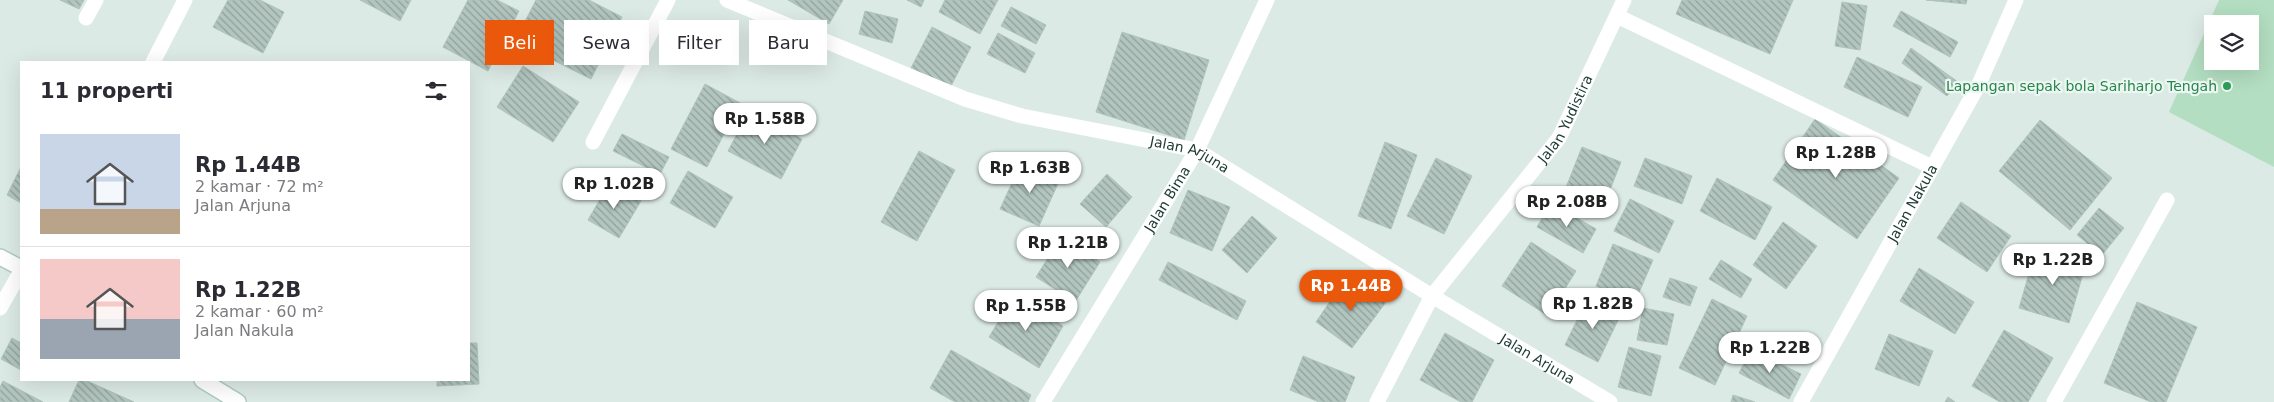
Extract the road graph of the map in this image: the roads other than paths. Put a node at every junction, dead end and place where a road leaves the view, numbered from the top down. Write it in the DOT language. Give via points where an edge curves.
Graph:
graph roads {
  1 [pos="96,0"];
  2 [pos="185,0"];
  3 [pos="668,0"];
  4 [pos="727,0"];
  5 [pos="1267,0"];
  6 [pos="1624,0"];
  7 [pos="2016,0"];
  8 [pos="1616,16"];
  9 [pos="86,18"];
  10 [pos="154,61"];
  11 [pos="593,142"];
  12 [pos="1197,150"];
  13 [pos="1932,167"];
  14 [pos="2167,200"];
  15 [pos="0,257"];
  16 [pos="20,269"];
  17 [pos="20,272"];
  18 [pos="1432,296"];
  19 [pos="0,308"];
  20 [pos="204,381"];
  21 [pos="238,402"];
  22 [pos="1043,402"];
  23 [pos="1377,402"];
  24 [pos="1610,402"];
  25 [pos="1801,402"];
  26 [pos="2054,402"];
  1 -- 9 [label="street"];
  2 -- 10 [label="street"];
  3 -- 11 [label="street"];
  4 -- 12 [label="street, Jalan Arjuna" via="965,99 1022,116"];
  5 -- 12 [label="street, Jalan Bima"];
  6 -- 8 [label="street, Jalan Yudistira"];
  7 -- 13 [label="street, Jalan Nakula" via="1979,84"];
  8 -- 13 [label="street"];
  8 -- 18 [label="street, Jalan Yudistira" via="1559,138"];
  12 -- 18 [label="street, Jalan Arjuna"];
  12 -- 22 [label="street, Jalan Bima"];
  13 -- 25 [label="street, Jalan Nakula"];
  14 -- 26 [label="street"];
  15 -- 16 [label="street"];
  17 -- 19 [label="street"];
  18 -- 23 [label="street, Jalan Yudistira"];
  18 -- 24 [label="street, Jalan Arjuna"];
  20 -- 21 [label="street"];
}
